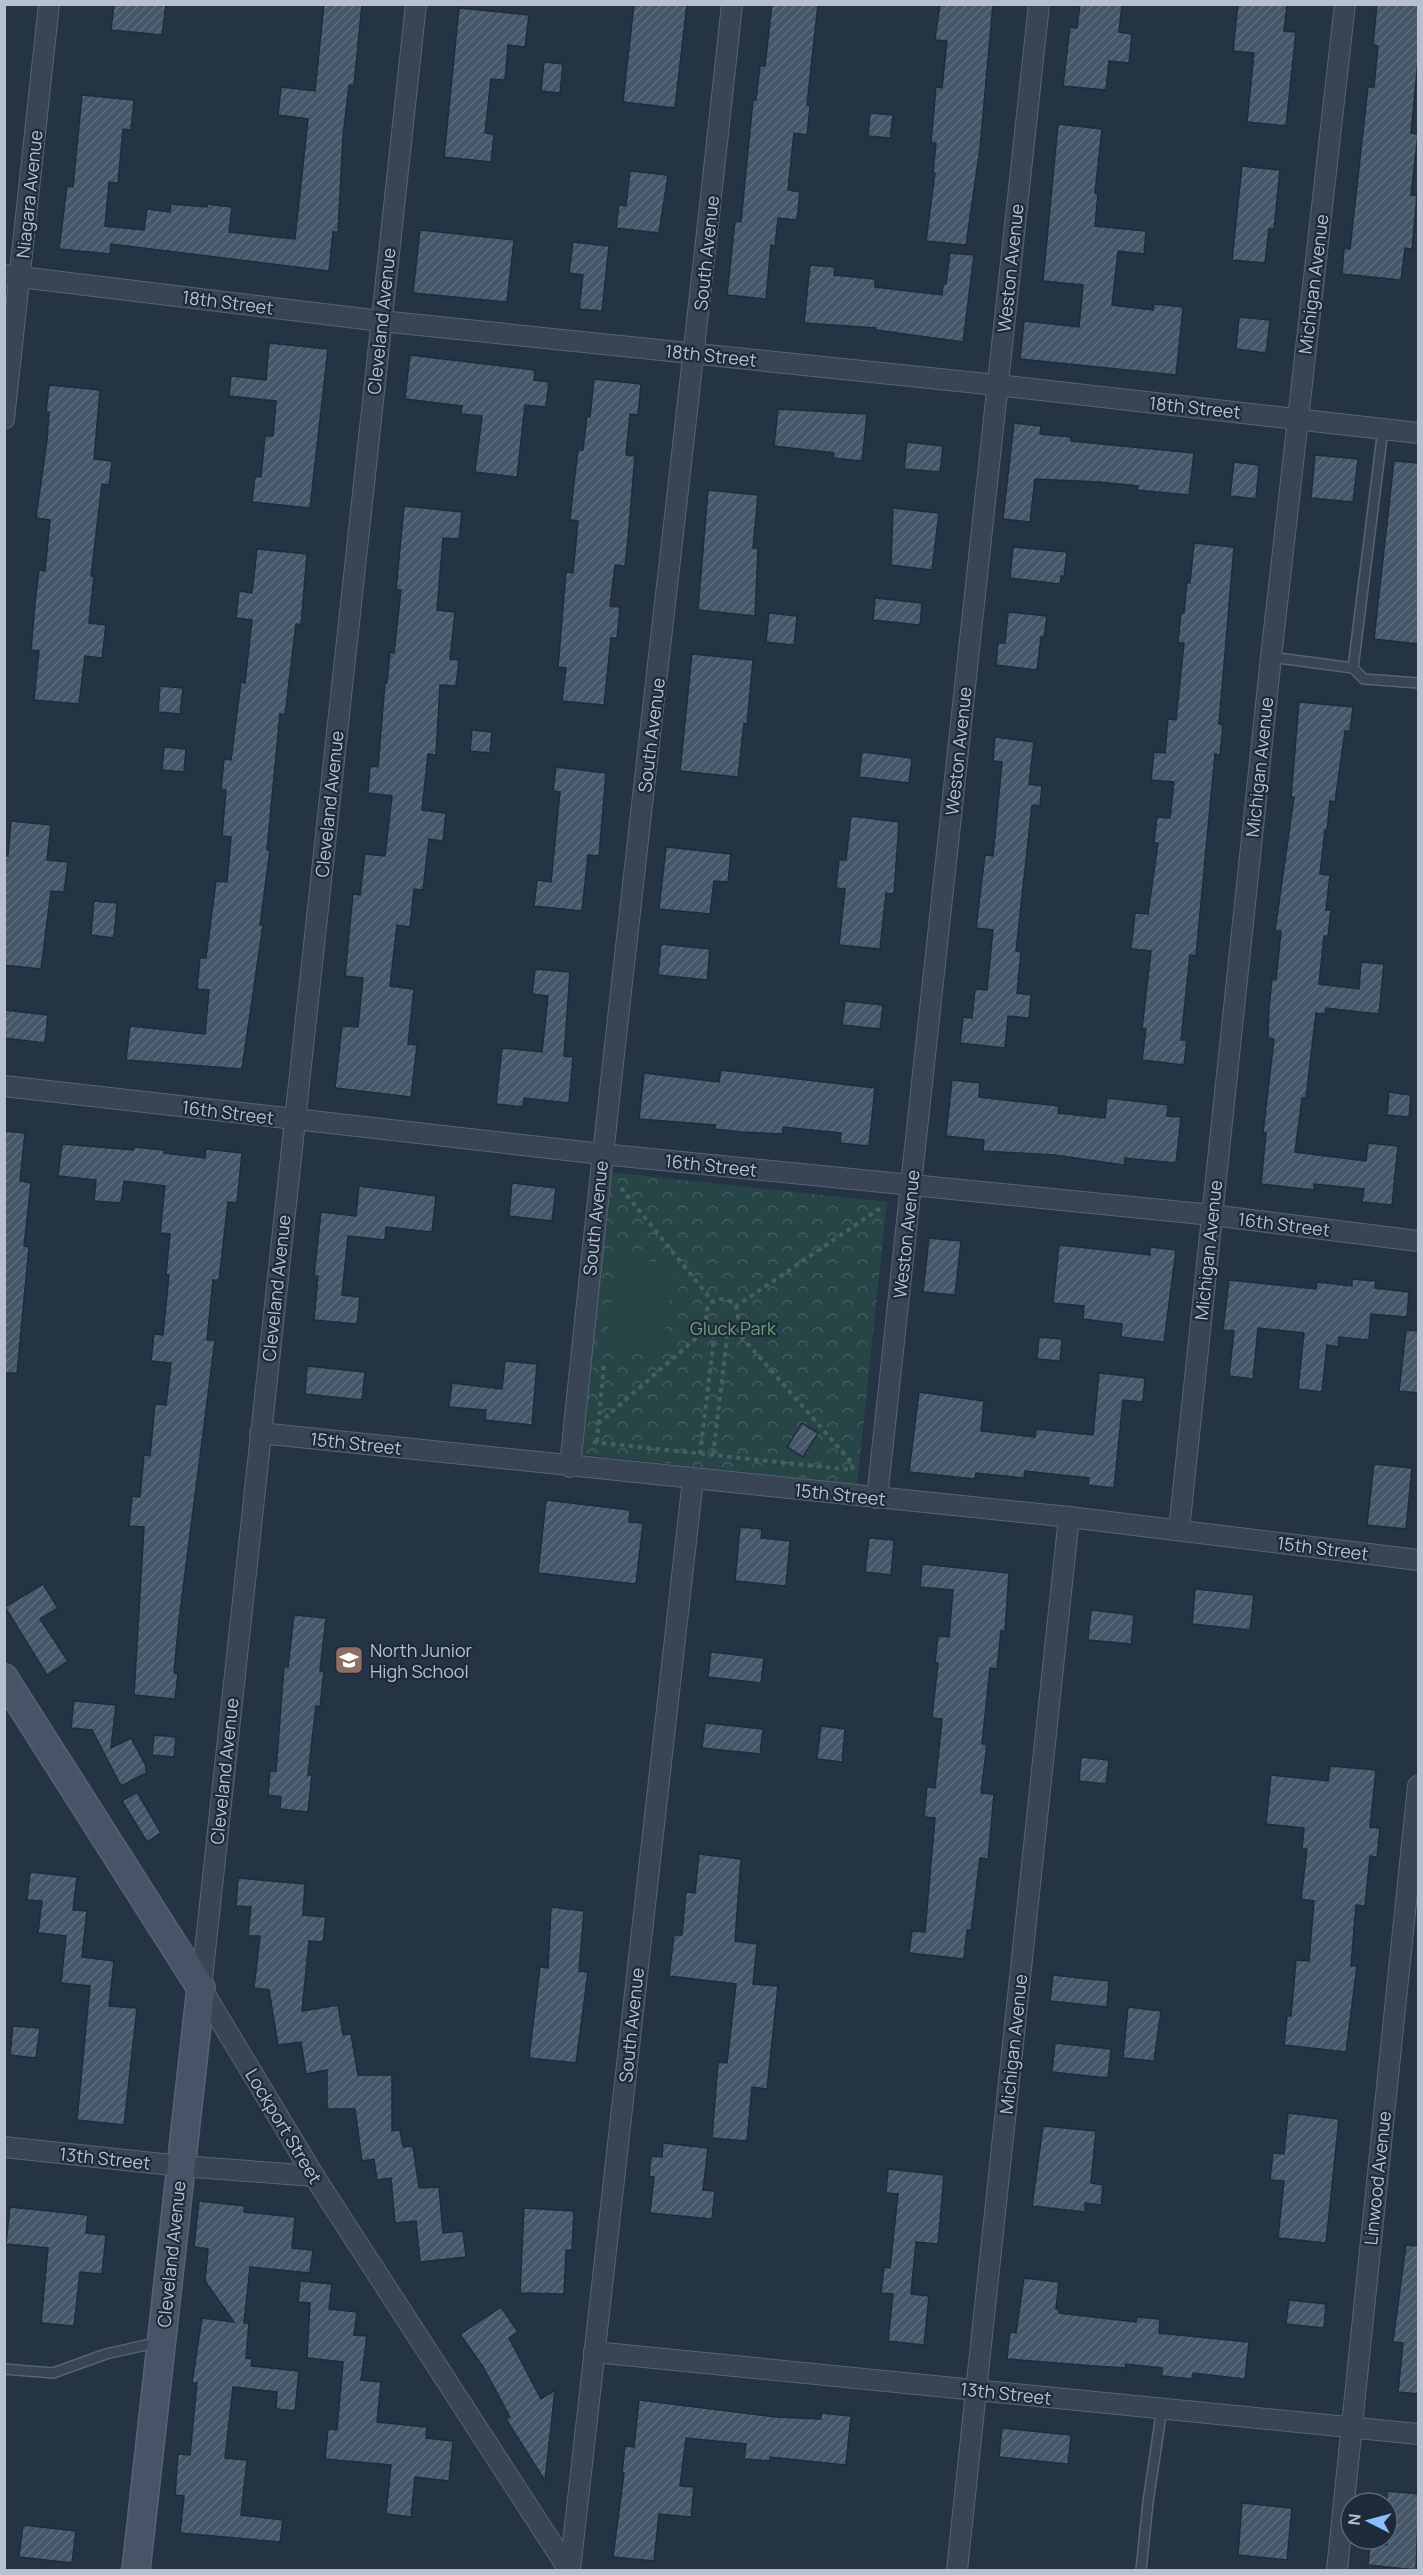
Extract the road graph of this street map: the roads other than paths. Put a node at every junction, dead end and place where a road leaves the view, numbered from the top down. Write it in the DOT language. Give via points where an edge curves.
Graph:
graph roads {
  1 [pos="49,4"];
  2 [pos="416,4"];
  3 [pos="732,4"];
  4 [pos="1040,4"];
  5 [pos="1345,4"];
  6 [pos="12,276"];
  7 [pos="381,321"];
  8 [pos="695,353"];
  9 [pos="998,385"];
  10 [pos="4,418"];
  11 [pos="1298,419"];
  12 [pos="1383,429"];
  13 [pos="1419,433"];
  14 [pos="1271,657"];
  15 [pos="1353,668"];
  16 [pos="1419,683"];
  17 [pos="4,1086"];
  18 [pos="294,1119"];
  19 [pos="602,1154"];
  20 [pos="912,1186"];
  21 [pos="1212,1215"];
  22 [pos="1419,1241"];
  23 [pos="260,1433"];
  24 [pos="570,1467"];
  25 [pos="693,1479"];
  26 [pos="878,1498"];
  27 [pos="1069,1517"];
  28 [pos="1179,1530"];
  29 [pos="1419,1560"];
  30 [pos="4,1678"];
  31 [pos="1419,1786"];
  32 [pos="201,1988"];
  33 [pos="4,2147"];
  34 [pos="181,2166"];
  35 [pos="314,2176"];
  36 [pos="161,2342"];
  37 [pos="594,2352"];
  38 [pos="4,2369"];
  39 [pos="976,2390"];
  40 [pos="1162,2408"];
  41 [pos="1351,2426"];
  42 [pos="1419,2433"];
  43 [pos="135,2571"];
  44 [pos="570,2571"];
  45 [pos="957,2571"];
  46 [pos="1141,2571"];
  47 [pos="1336,2571"];
  1 -- 6 [label="street, Niagara Avenue"];
  2 -- 7 [label="street, Cleveland Avenue"];
  3 -- 8 [label="street, South Avenue"];
  4 -- 9 [label="street, Weston Avenue"];
  5 -- 11 [label="street, Michigan Avenue"];
  6 -- 7 [label="street, 18th Street"];
  6 -- 10 [label="street, Niagara Avenue"];
  7 -- 8 [label="street, 18th Street"];
  7 -- 18 [label="street, Cleveland Avenue"];
  8 -- 9 [label="street, 18th Street"];
  8 -- 19 [label="street, South Avenue"];
  9 -- 11 [label="street, 18th Street"];
  9 -- 20 [label="street, Weston Avenue"];
  11 -- 12 [label="street, 18th Street"];
  11 -- 14 [label="street, Michigan Avenue"];
  12 -- 13 [label="street, 18th Street"];
  12 -- 15 [label="lane"];
  14 -- 15 [label="lane"];
  14 -- 21 [label="street, Michigan Avenue"];
  15 -- 16 [label="lane" via="1364,679"];
  17 -- 18 [label="street, 16th Street"];
  18 -- 19 [label="street, 16th Street"];
  18 -- 23 [label="street, Cleveland Avenue"];
  19 -- 20 [label="street, 16th Street"];
  19 -- 24 [label="street, South Avenue"];
  20 -- 21 [label="street, 16th Street"];
  20 -- 26 [label="street, Weston Avenue"];
  21 -- 22 [label="street, 16th Street"];
  21 -- 28 [label="street, Michigan Avenue"];
  23 -- 24 [label="street, 15th Street"];
  23 -- 32 [label="street, Cleveland Avenue"];
  24 -- 25 [label="street, 15th Street"];
  25 -- 26 [label="street, 15th Street"];
  25 -- 37 [label="street, South Avenue"];
  26 -- 27 [label="street, 15th Street"];
  27 -- 28 [label="street, 15th Street"];
  27 -- 39 [label="street, Michigan Avenue"];
  28 -- 29 [label="street, 15th Street"];
  30 -- 32 [label="main road, Lockport Street"];
  31 -- 41 [label="street, Linwood Avenue"];
  32 -- 34 [label="main road, Cleveland Avenue"];
  32 -- 35 [label="street, Lockport Street"];
  33 -- 34 [label="street, 13th Street"];
  34 -- 35 [label="street, 13th Street"];
  34 -- 36 [label="main road, Cleveland Avenue"];
  35 -- 44 [label="street, Lockport Street"];
  36 -- 38 [label="lane" via="106,2354 53,2373"];
  36 -- 43 [label="main road, Cleveland Avenue"];
  37 -- 39 [label="street, 13th Street"];
  37 -- 44 [label="street, South Avenue"];
  39 -- 40 [label="street, 13th Street"];
  39 -- 45 [label="street, Michigan Avenue"];
  40 -- 41 [label="street, 13th Street"];
  40 -- 46 [label="lane"];
  41 -- 42 [label="street, 13th Street"];
  41 -- 47 [label="street, Linwood Avenue"];
}
